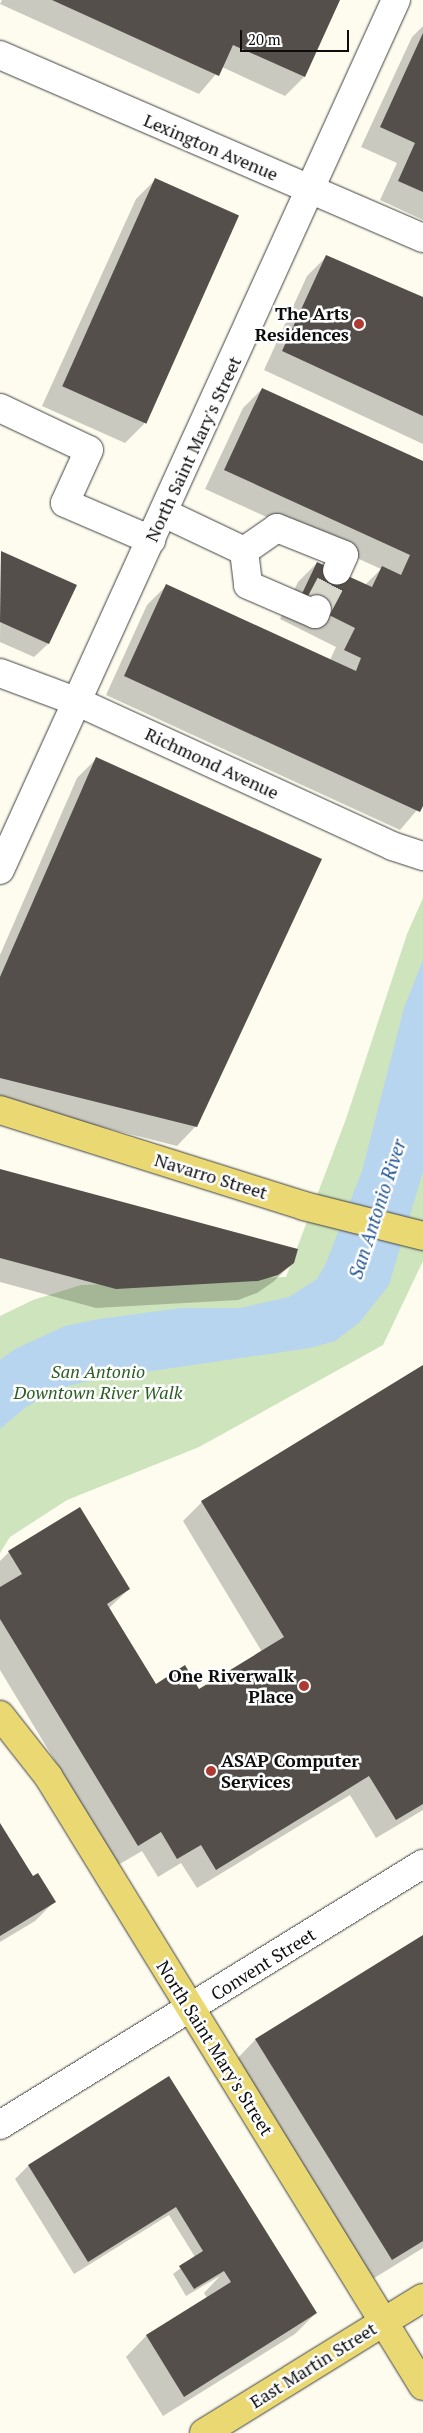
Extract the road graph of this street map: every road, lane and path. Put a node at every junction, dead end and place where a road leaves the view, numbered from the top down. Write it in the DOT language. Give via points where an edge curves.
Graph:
graph roads {
  1 [pos="396,0"];
  2 [pos="0,55"];
  3 [pos="311,190"];
  4 [pos="423,238"];
  5 [pos="0,408"];
  6 [pos="164,513"];
  7 [pos="151,540"];
  8 [pos="244,551"];
  9 [pos="337,571"];
  10 [pos="317,609"];
  11 [pos="0,673"];
  12 [pos="78,702"];
  13 [pos="423,856"];
  14 [pos="2,862"];
  15 [pos="0,1110"];
  16 [pos="423,1236"];
  17 [pos="0,1715"];
  18 [pos="423,1864"];
  19 [pos="191,2009"];
  20 [pos="0,2126"];
  21 [pos="423,2298"];
  22 [pos="383,2322"];
  23 [pos="423,2386"];
  24 [pos="204,2433"];
  1 -- 3 [label="street, North Saint Mary's Street"];
  2 -- 3 [label="street, Lexington Avenue"];
  3 -- 4 [label="street, Lexington Avenue"];
  3 -- 6 [label="street, North Saint Mary's Street"];
  5 -- 7 [label="street" via="89,450 65,503"];
  6 -- 7 [label="street, North Saint Mary's Street"];
  6 -- 8 [label="street"];
  7 -- 12 [label="street, North Saint Mary's Street"];
  8 -- 9 [label="street" via="277,528 344,555"];
  8 -- 10 [label="street" via="248,585 314,614"];
  11 -- 12 [label="street, Richmond Avenue"];
  12 -- 13 [label="street, Richmond Avenue" via="392,846"];
  12 -- 14 [label="street, North Saint Mary's Street"];
  15 -- 16 [label="main road, Navarro Street" via="304,1206"];
  17 -- 19 [label="main road, North Saint Mary's Street" via="48,1776"];
  18 -- 19 [label="street, Convent Street"];
  19 -- 20 [label="street, Convent Street"];
  19 -- 22 [label="main road, North Saint Mary's Street"];
  21 -- 22 [label="main road, East Martin Street"];
  22 -- 23 [label="main road, North Saint Mary's Street"];
  22 -- 24 [label="main road, East Martin Street"];
}
